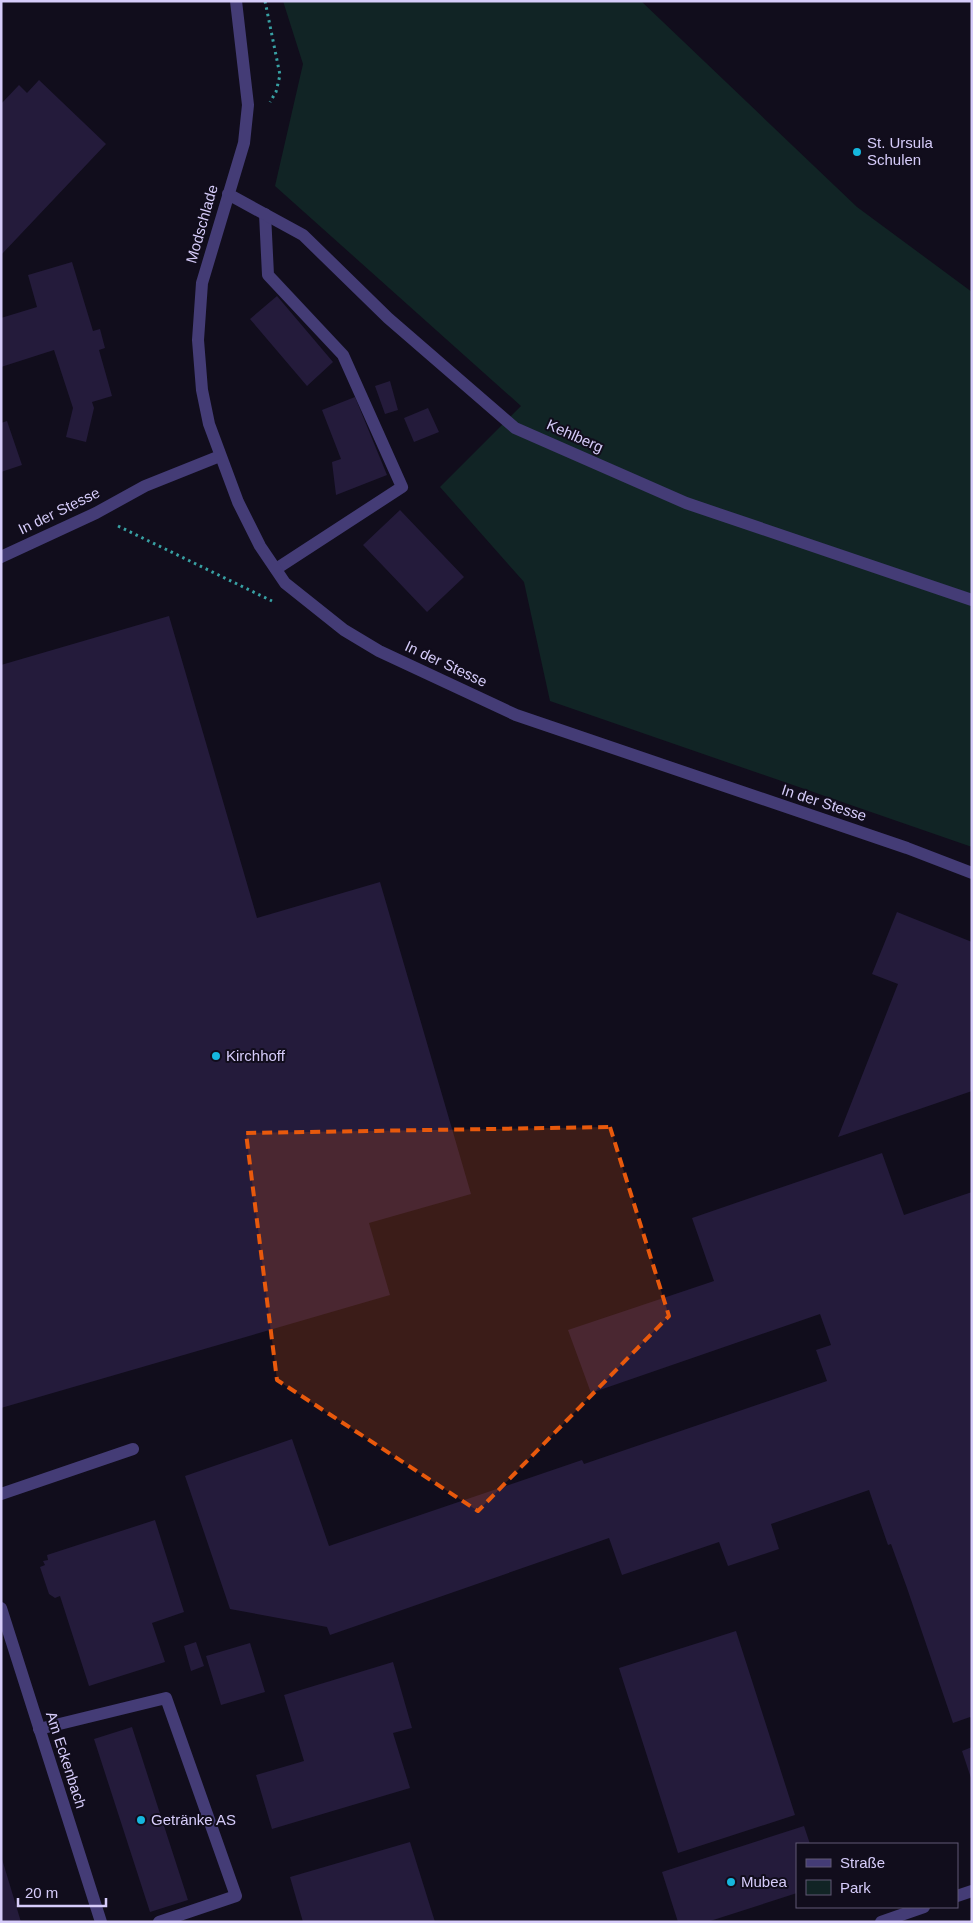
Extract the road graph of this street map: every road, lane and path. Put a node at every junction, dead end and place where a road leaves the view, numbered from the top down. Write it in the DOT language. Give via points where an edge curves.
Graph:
graph roads {
  1 [pos="236,1"];
  2 [pos="264,1"];
  3 [pos="246,117"];
  4 [pos="228,194"];
  5 [pos="265,214"];
  6 [pos="220,456"];
  7 [pos="1,557"];
  8 [pos="276,569"];
  9 [pos="972,600"];
  10 [pos="972,873"];
  11 [pos="133,1449"];
  12 [pos="1,1494"];
  13 [pos="1,1608"];
  14 [pos="40,1729"];
  15 [pos="972,1890"];
  16 [pos="958,1896"];
  17 [pos="921,1908"];
  18 [pos="101,1922"];
  19 [pos="159,1922"];
  20 [pos="881,1922"];
  1 -- 3 [label="street, Modschlade" via="248,105"];
  2 -- 3 [label="path" via="280,75 269,103"];
  3 -- 4 [label="street, Modschlade" via="244,143"];
  4 -- 5 [label="street, Kehlberg"];
  4 -- 6 [label="street, Modschlade" via="202,283 198,340 202,390"];
  5 -- 8 [label="street" via="268,275 343,356 402,487"];
  5 -- 9 [label="street, Kehlberg" via="303,235 388,318 515,428 686,503"];
  6 -- 7 [label="street, In der Stesse" via="144,486 96,513"];
  6 -- 8 [label="street, In der Stesse" via="242,510"];
  8 -- 10 [label="street, In der Stesse" via="285,583 344,630 379,651 516,715"];
  11 -- 12 [label="street"];
  13 -- 14 [label="street, Am Eckenbach"];
  14 -- 18 [label="street, Am Eckenbach"];
  14 -- 19 [label="street" via="166,1698 236,1896"];
  15 -- 16 [label="street"];
  17 -- 20 [label="street"];
}
